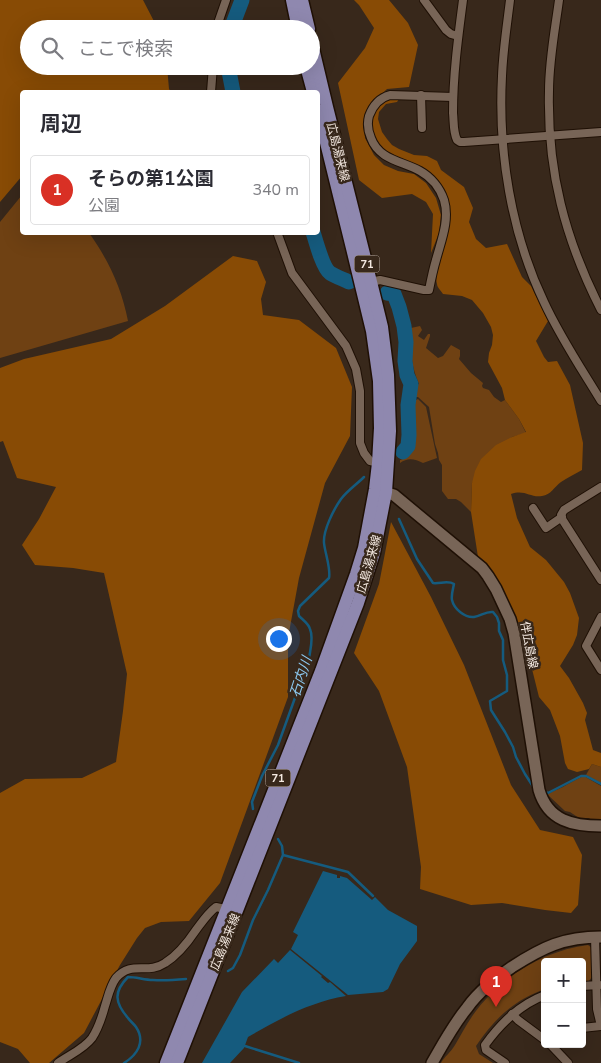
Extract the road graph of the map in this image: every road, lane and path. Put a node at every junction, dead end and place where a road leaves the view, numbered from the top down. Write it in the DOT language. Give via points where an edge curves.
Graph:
graph roads {
  1 [pos="226,0"];
  2 [pos="292,0"];
  3 [pos="302,0"];
  4 [pos="424,0"];
  5 [pos="463,0"];
  6 [pos="510,0"];
  7 [pos="559,0"];
  8 [pos="219,20"];
  9 [pos="296,20"];
  10 [pos="307,20"];
  11 [pos="458,36"];
  12 [pos="212,75"];
  13 [pos="308,75"];
  14 [pos="319,75"];
  15 [pos="211,90"];
  16 [pos="312,90"];
  17 [pos="421,96"];
  18 [pos="453,98"];
  19 [pos="320,118"];
  20 [pos="422,128"];
  21 [pos="601,132"];
  22 [pos="550,136"];
  23 [pos="502,139"];
  24 [pos="277,235"];
  25 [pos="371,282"];
  26 [pos="601,310"];
  27 [pos="601,401"];
  28 [pos="383,463"];
  29 [pos="600,488"];
  30 [pos="380,490"];
  31 [pos="533,508"];
  32 [pos="562,517"];
  33 [pos="601,580"];
  34 [pos="601,617"];
  35 [pos="601,670"];
  36 [pos="601,826"];
  37 [pos="232,911"];
  38 [pos="598,937"];
  39 [pos="599,985"];
  40 [pos="586,986"];
  41 [pos="541,997"];
  42 [pos="512,1014"];
  43 [pos="601,1026"];
  44 [pos="586,1028"];
  45 [pos="541,1037"];
  46 [pos="554,1048"];
  47 [pos="58,1063"];
  48 [pos="166,1063"];
  49 [pos="177,1063"];
  50 [pos="432,1063"];
  51 [pos="505,1063"];
  52 [pos="568,1063"];
  1 -- 8 [label="street"];
  2 -- 9 [label="main road"];
  3 -- 10 [label="main road"];
  4 -- 11 [label="street" via="446,30"];
  5 -- 11 [label="street"];
  6 -- 23 [label="street" via="502,74"];
  7 -- 22 [label="street" via="548,92"];
  11 -- 18 [label="street"];
  12 -- 15 [label="street"];
  13 -- 16 [label="main road"];
  14 -- 25 [label="main road, 広島湯来線 / 71"];
  17 -- 18 [label="street"];
  17 -- 20 [label="street"];
  17 -- 25 [label="street" via="390,95 380,99 372,108 368,130 377,150 426,175 444,200 446,220 429,290 380,280"];
  18 -- 23 [label="street" via="457,140"];
  19 -- 28 [label="main road, 広島湯来線 / 71" via="372,331 379,381"];
  21 -- 22 [label="street"];
  22 -- 23 [label="street"];
  22 -- 26 [label="street" via="564,222"];
  23 -- 27 [label="street" via="511,202 534,280 566,345"];
  24 -- 28 [label="street" via="292,273 350,353 360,390 360,443 370,461"];
  25 -- 28 [label="main road, 広島湯来線 / 71" via="382,327 388,376 390,431"];
  28 -- 30 [label="main road, 広島湯来線 / 71"];
  29 -- 32 [label="street" via="564,510"];
  30 -- 36 [label="main road, 伴広島線" via="394,495 488,576 514,634 543,801 567,822"];
  30 -- 37 [label="main road, 広島湯来線 / 71" via="356,574"];
  31 -- 32 [label="street" via="546,528"];
  32 -- 33 [label="street"];
  34 -- 35 [label="street" via="586,646"];
  37 -- 47 [label="street" via="216,907 187,943 161,966 129,969 120,974 112,984 92,1037"];
  37 -- 48 [label="main road, 広島湯来線 / 71"];
  37 -- 49 [label="main road, 広島湯来線 / 71"];
  38 -- 39 [label="street"];
  38 -- 50 [label="main road" via="574,938 553,944 494,980 466,1008"];
  39 -- 40 [label="street"];
  39 -- 43 [label="street" via="597,1009"];
  41 -- 42 [label="street"];
  42 -- 45 [label="street"];
  42 -- 51 [label="street" via="485,1045 486,1050"];
  43 -- 44 [label="street"];
  46 -- 52 [label="street"];
}
